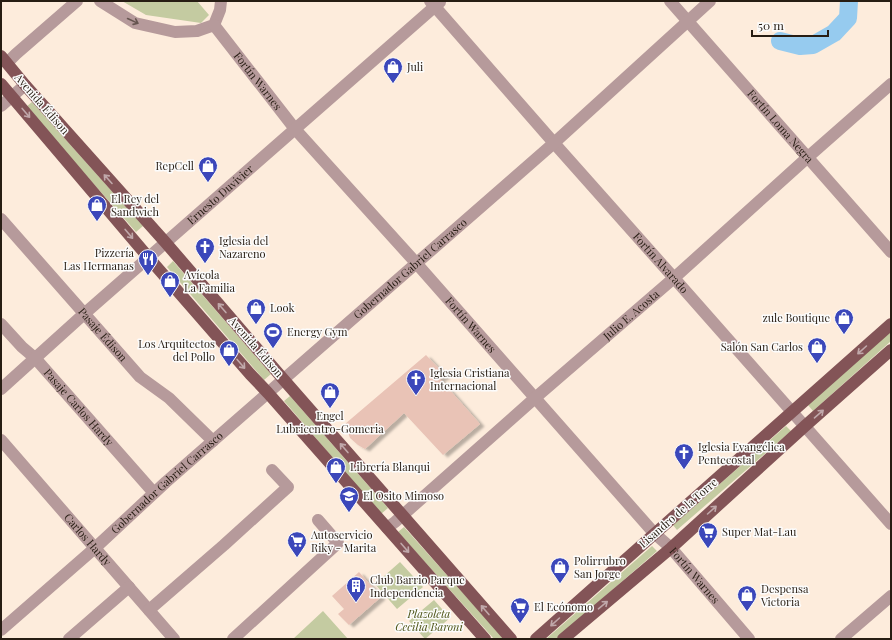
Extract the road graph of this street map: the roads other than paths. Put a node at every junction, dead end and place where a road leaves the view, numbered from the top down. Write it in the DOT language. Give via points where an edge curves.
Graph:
graph roads {
  1 [pos="77,1"];
  2 [pos="100,1"];
  3 [pos="221,1"];
  4 [pos="670,1"];
  5 [pos="710,1"];
  6 [pos="435,3"];
  7 [pos="688,21"];
  8 [pos="214,25"];
  9 [pos="4,59"];
  10 [pos="1,84"];
  11 [pos="891,84"];
  12 [pos="25,85"];
  13 [pos="12,96"];
  14 [pos="1,106"];
  15 [pos="295,129"];
  16 [pos="554,143"];
  17 [pos="808,157"];
  18 [pos="1,219"];
  19 [pos="166,243"];
  20 [pos="891,252"];
  21 [pos="148,257"];
  22 [pos="417,264"];
  23 [pos="674,278"];
  24 [pos="84,314"];
  25 [pos="1,324"];
  26 [pos="891,324"];
  27 [pos="891,350"];
  28 [pos="35,358"];
  29 [pos="284,380"];
  30 [pos="1,389"];
  31 [pos="268,393"];
  32 [pos="535,398"];
  33 [pos="792,412"];
  34 [pos="805,426"];
  35 [pos="1,440"];
  36 [pos="213,441"];
  37 [pos="272,470"];
  38 [pos="154,494"];
  39 [pos="403,515"];
  40 [pos="318,520"];
  41 [pos="891,524"];
  42 [pos="387,528"];
  43 [pos="654,533"];
  44 [pos="96,548"];
  45 [pos="671,548"];
  46 [pos="129,587"];
  47 [pos="891,596"];
  48 [pos="149,610"];
  49 [pos="1,630"];
  50 [pos="69,639"];
  51 [pos="174,639"];
  52 [pos="233,639"];
  53 [pos="485,639"];
  54 [pos="511,639"];
  55 [pos="536,639"];
  56 [pos="563,639"];
  57 [pos="749,639"];
  58 [pos="840,639"];
  1 -- 9 [label="street" via="16,54"];
  2 -- 8 [label="street, one-way" via="135,23 175,32 197,31"];
  3 -- 8 [label="street"];
  4 -- 7 [label="street, Fortín Loma Negra"];
  5 -- 7 [label="street, Gobernador Gabriel Carrasco"];
  6 -- 15 [label="street, Ernesto Duvivier"];
  6 -- 16 [label="street, Fortín Alvarado"];
  7 -- 16 [label="street, Gobernador Gabriel Carrasco"];
  7 -- 17 [label="street, Fortín Loma Negra"];
  8 -- 15 [label="street, Fortín Warnes"];
  9 -- 12 [label="main road, Avenida Édison"];
  10 -- 13 [label="main road, Avenida Édison"];
  11 -- 17 [label="street, Julio E. Acosta"];
  12 -- 13 [label="street"];
  19 -- 12 [label="main road, Avenida Édison, one-way"];
  13 -- 14 [label="street"];
  13 -- 21 [label="main road, Avenida Édison, one-way"];
  15 -- 19 [label="street, Ernesto Duvivier"];
  15 -- 22 [label="street, Fortín Warnes"];
  16 -- 22 [label="street, Gobernador Gabriel Carrasco"];
  16 -- 23 [label="street, Fortín Alvarado"];
  17 -- 20 [label="street, Fortín Loma Negra"];
  17 -- 23 [label="street, Julio E. Acosta"];
  18 -- 24 [label="street, Pasaje Édison"];
  19 -- 21 [label="street, Ernesto Duvivier"];
  29 -- 19 [label="main road, Avenida Édison, one-way"];
  21 -- 24 [label="street, Ernesto Duvivier"];
  21 -- 31 [label="main road, Avenida Édison, one-way"];
  22 -- 29 [label="street, Gobernador Gabriel Carrasco"];
  22 -- 32 [label="street, Fortín Warnes"];
  23 -- 32 [label="street, Julio E. Acosta"];
  23 -- 33 [label="street, Fortín Alvarado"];
  24 -- 28 [label="street, Ernesto Duvivier"];
  24 -- 36 [label="street, Pasaje Édison" via="140,377 169,398"];
  25 -- 28 [label="street, Pasaje Carlos Hardy" via="22,348"];
  26 -- 33 [label="main road, Lisandro de la Torre, one-way"];
  34 -- 27 [label="main road, Lisandro de la Torre, one-way"];
  28 -- 30 [label="street, Ernesto Duvivier"];
  28 -- 38 [label="street, Pasaje Carlos Hardy"];
  29 -- 31 [label="street, Gobernador Gabriel Carrasco"];
  39 -- 29 [label="main road, Avenida Édison, one-way"];
  31 -- 36 [label="street, Gobernador Gabriel Carrasco"];
  31 -- 42 [label="main road, Avenida Édison"];
  32 -- 39 [label="street, Julio E. Acosta"];
  32 -- 43 [label="street, Fortín Warnes"];
  33 -- 34 [label="street, Fortín Alvarado"];
  33 -- 43 [label="main road, Lisandro de la Torre"];
  34 -- 41 [label="street, Fortín Alvarado"];
  45 -- 34 [label="main road, Lisandro de la Torre, one-way"];
  35 -- 44 [label="street, Carlos Hardy"];
  36 -- 38 [label="street, Gobernador Gabriel Carrasco"];
  37 -- 48 [label="street" via="288,487"];
  38 -- 44 [label="street, Gobernador Gabriel Carrasco"];
  39 -- 42 [label="street, Julio E. Acosta"];
  54 -- 39 [label="main road, Avenida Édison, one-way"];
  40 -- 52 [label="street" via="338,543"];
  42 -- 53 [label="main road, Avenida Édison, one-way"];
  43 -- 45 [label="street, Fortín Warnes"];
  43 -- 55 [label="main road, Lisandro de la Torre, one-way"];
  44 -- 46 [label="street, Carlos Hardy"];
  44 -- 49 [label="street, Gobernador Gabriel Carrasco"];
  56 -- 45 [label="main road, Lisandro de la Torre, one-way"];
  45 -- 57 [label="street, Fortín Warnes"];
  46 -- 48 [label="street, Carlos Hardy"];
  46 -- 50 [label="street"];
  47 -- 58 [label="street"];
  48 -- 51 [label="street, Carlos Hardy"];
}
